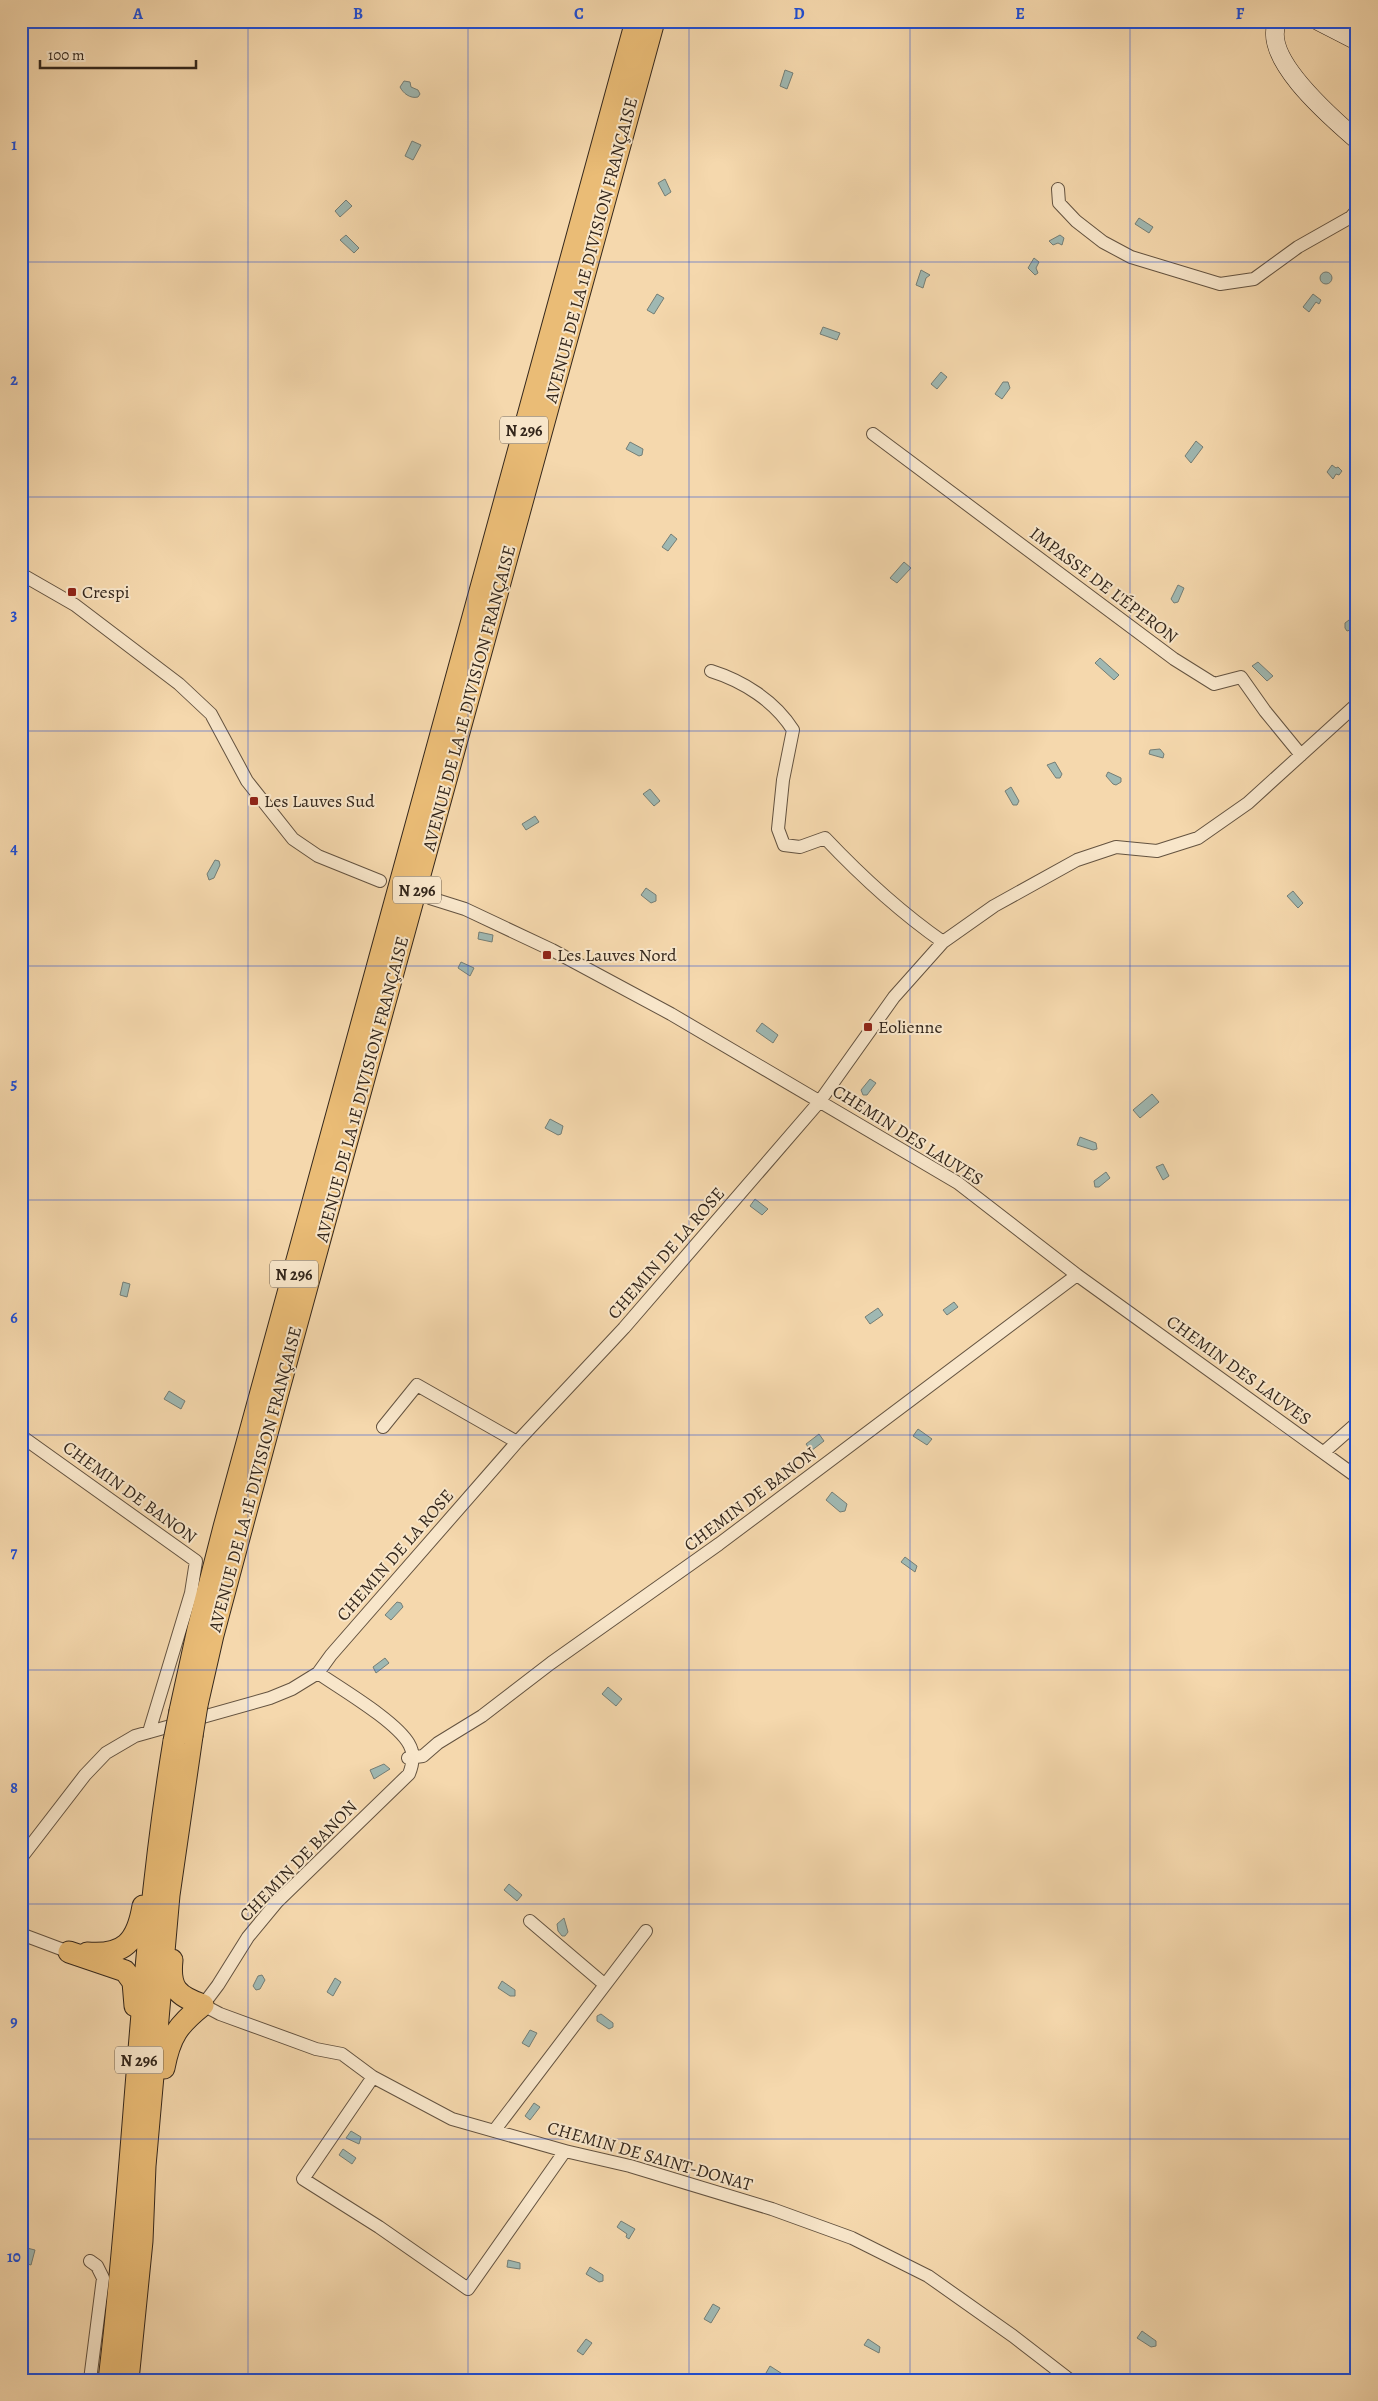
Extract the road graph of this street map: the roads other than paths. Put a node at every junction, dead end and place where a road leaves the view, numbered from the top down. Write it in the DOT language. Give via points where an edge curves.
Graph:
graph roads {
  1 [pos="636,21"];
  2 [pos="654,21"];
  3 [pos="1318,21"];
  4 [pos="1274,25"];
  5 [pos="1357,42"];
  6 [pos="1357,140"];
  7 [pos="1058,189"];
  8 [pos="1357,210"];
  9 [pos="873,434"];
  10 [pos="21,574"];
  11 [pos="711,671"];
  12 [pos="1357,704"];
  13 [pos="1301,755"];
  14 [pos="380,882"];
  15 [pos="430,898"];
  16 [pos="942,942"];
  17 [pos="820,1101"];
  18 [pos="1077,1275"];
  19 [pos="1357,1423"];
  20 [pos="384,1427"];
  21 [pos="21,1436"];
  22 [pos="517,1442"];
  23 [pos="1324,1452"];
  24 [pos="1357,1477"];
  25 [pos="318,1673"];
  26 [pos="193,1706"];
  27 [pos="148,1732"];
  28 [pos="188,1737"];
  29 [pos="409,1751"];
  30 [pos="167,1785"];
  31 [pos="21,1858"];
  32 [pos="530,1921"];
  33 [pos="646,1931"];
  34 [pos="21,1934"];
  35 [pos="69,1952"];
  36 [pos="604,1984"];
  37 [pos="203,2005"];
  38 [pos="373,2077"];
  39 [pos="494,2131"];
  40 [pos="565,2151"];
  41 [pos="142,2241"];
  42 [pos="90,2261"];
  43 [pos="120,2279"];
  44 [pos="90,2380"];
  45 [pos="109,2380"];
  46 [pos="128,2380"];
  47 [pos="1070,2380"];
  1 -- 26 [label="highway, AVENUE DE LA 1E DIVISION FRANÇAISE / N 296" via="221,1536 194,1646"];
  2 -- 26 [label="highway, AVENUE DE LA 1E DIVISION FRANÇAISE / N 296"];
  3 -- 5 [label="main road"];
  4 -- 6 [label="main road" via="1276,47 1288,69 1315,102"];
  7 -- 8 [label="street" via="1060,203 1076,221 1103,242 1131,257 1220,284 1254,279"];
  9 -- 13 [label="street, IMPASSE DE L'ÉPERON" via="1174,659 1214,684 1242,677"];
  10 -- 14 [label="street" via="75,605 179,684 211,714 247,781 293,839 318,856"];
  11 -- 16 [label="street" via="729,676 766,700 783,714 793,730 778,829 784,845 800,847 825,838 917,924"];
  12 -- 13 [label="street, CHEMIN DE LA ROSE"];
  13 -- 16 [label="street, CHEMIN DE LA ROSE" via="1248,803 1198,838 1157,851 1116,847 1077,860 994,906"];
  15 -- 17 [label="street, CHEMIN DES LAUVES" via="465,909 552,950 671,1014"];
  16 -- 17 [label="street, CHEMIN DE LA ROSE" via="894,998"];
  17 -- 18 [label="street, CHEMIN DES LAUVES" via="958,1183"];
  17 -- 22 [label="street, CHEMIN DE LA ROSE" via="624,1328"];
  18 -- 23 [label="street, CHEMIN DES LAUVES"];
  18 -- 29 [label="street, CHEMIN DE BANON" via="711,1550 482,1716 423,1756"];
  19 -- 23 [label="street"];
  20 -- 22 [label="street" via="417,1385"];
  21 -- 27 [label="street, CHEMIN DE BANON" via="196,1561 191,1593"];
  22 -- 25 [label="street, CHEMIN DE LA ROSE"];
  23 -- 24 [label="street, CHEMIN DES LAUVES"];
  25 -- 27 [label="street, CHEMIN DE LA ROSE" via="270,1698"];
  25 -- 29 [label="street" via="392,1726"];
  26 -- 28 [label="highway, AVENUE DE LA 1E DIVISION FRANÇAISE / N 296, bridge"];
  27 -- 31 [label="street, CHEMIN DE LA ROSE" via="106,1753"];
  28 -- 30 [label="highway, AVENUE DE LA 1E DIVISION FRANÇAISE / N 296"];
  28 -- 37 [label="highway" via="171,1976 180,1994"];
  28 -- 41 [label="highway, AVENUE DE LA 1E DIVISION FRANÇAISE / N 296" via="145,2166"];
  29 -- 37 [label="street, CHEMIN DE BANON" via="409,1774 277,1902 248,1937"];
  30 -- 35 [label="highway" via="135,1934 124,1947 107,1954"];
  30 -- 43 [label="highway, AVENUE DE LA 1E DIVISION FRANÇAISE / N 296" via="154,1885"];
  32 -- 36 [label="street"];
  33 -- 36 [label="street"];
  34 -- 35 [label="street"];
  35 -- 43 [label="highway" via="125,1971 133,1982 135,1993"];
  36 -- 39 [label="street"];
  37 -- 38 [label="street, CHEMIN DE SAINT-DONAT" via="316,2048 342,2054"];
  37 -- 41 [label="highway" via="181,2023 169,2046"];
  38 -- 39 [label="street, CHEMIN DE SAINT-DONAT" via="452,2118"];
  38 -- 40 [label="street" via="303,2179 468,2288"];
  39 -- 40 [label="street, CHEMIN DE SAINT-DONAT"];
  40 -- 47 [label="street, CHEMIN DE SAINT-DONAT" via="630,2166 753,2203 852,2238 928,2276"];
  41 -- 46 [label="highway, AVENUE DE LA 1E DIVISION FRANÇAISE / N 296"];
  42 -- 44 [label="street" via="97,2266 102,2278"];
  43 -- 45 [label="highway, AVENUE DE LA 1E DIVISION FRANÇAISE / N 296"];
}
